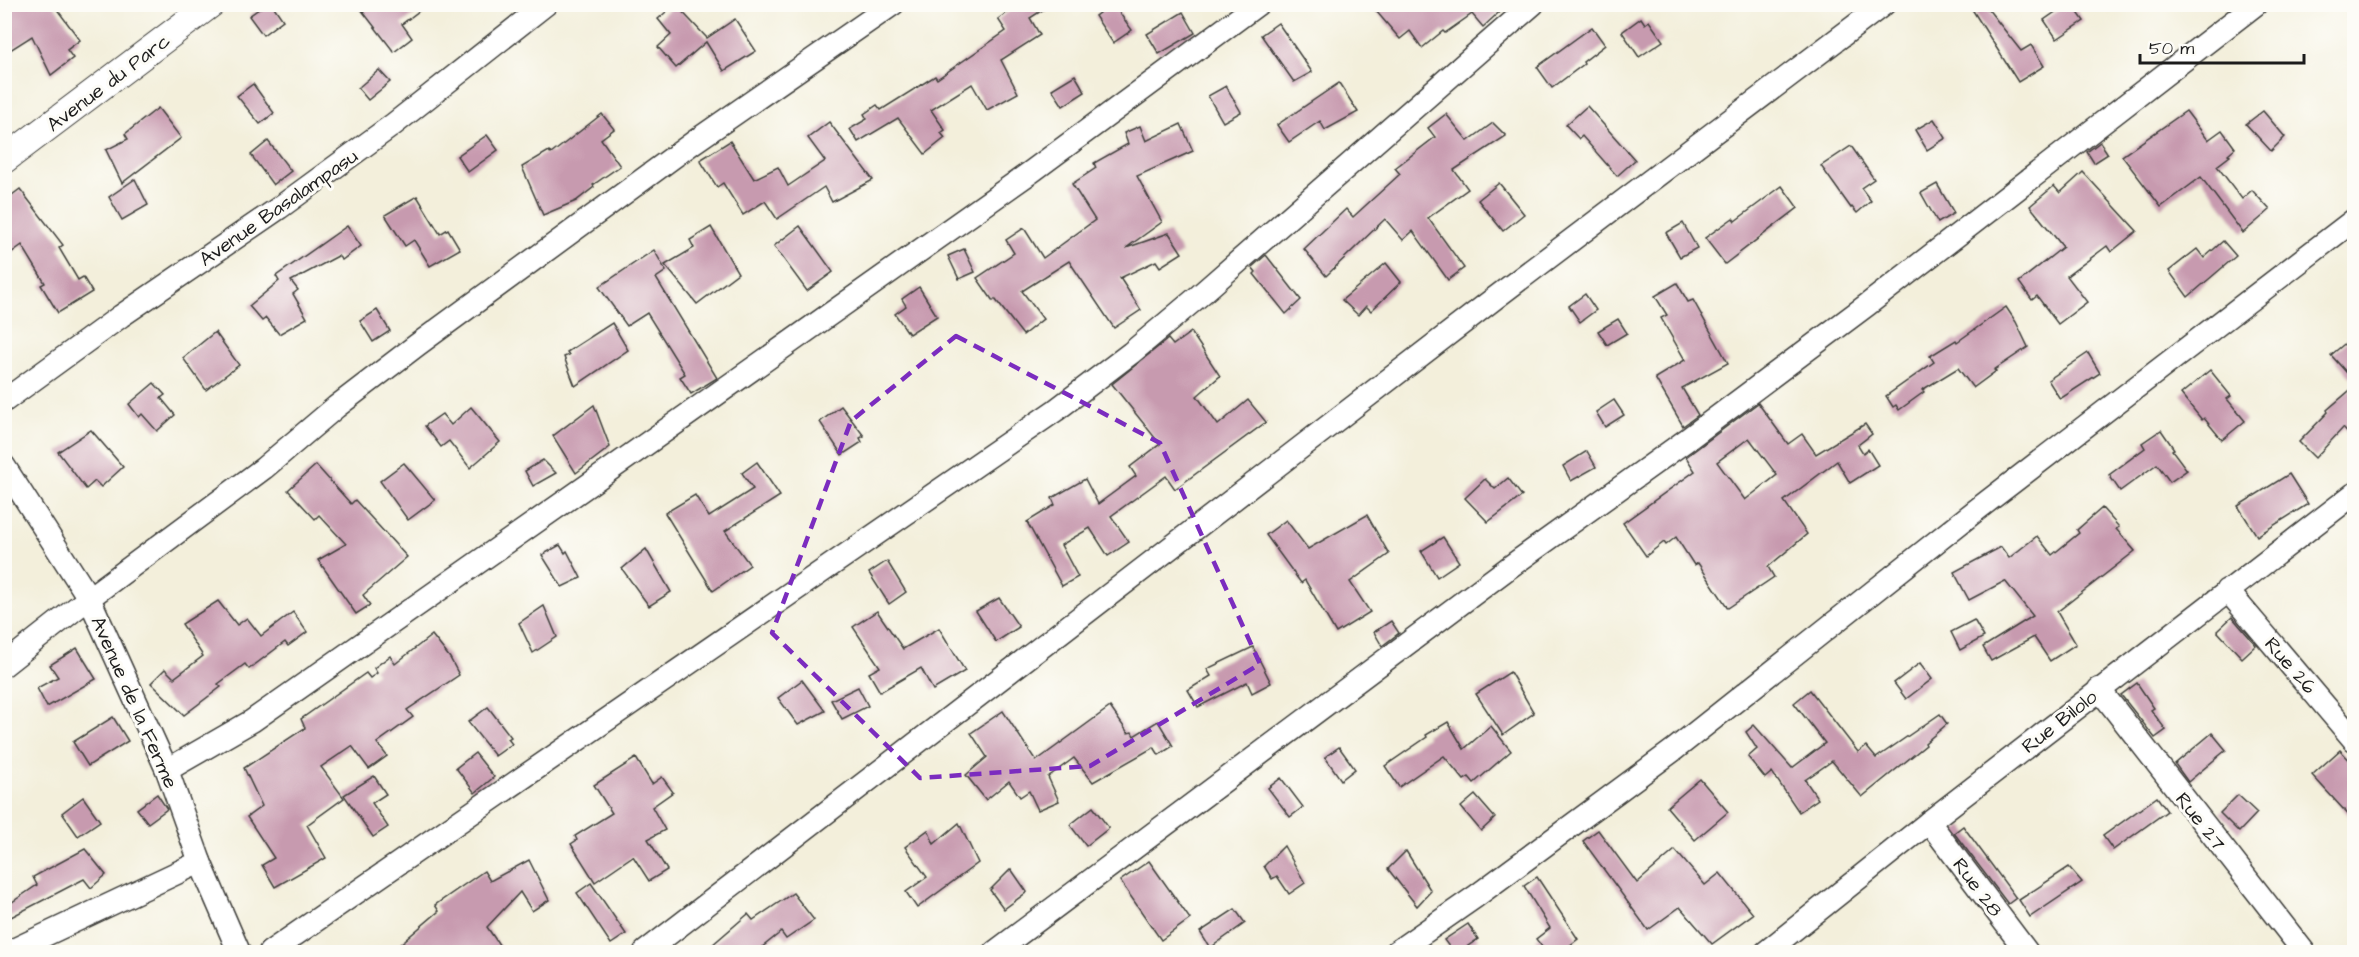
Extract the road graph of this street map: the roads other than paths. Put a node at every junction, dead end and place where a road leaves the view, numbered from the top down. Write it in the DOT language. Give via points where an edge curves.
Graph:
graph roads {
  1 [pos="211,4"];
  2 [pos="546,4"];
  3 [pos="893,4"];
  4 [pos="1258,4"];
  5 [pos="1533,4"];
  6 [pos="1884,4"];
  7 [pos="2256,4"];
  8 [pos="4,159"];
  9 [pos="2355,220"];
  10 [pos="4,401"];
  11 [pos="4,466"];
  12 [pos="2355,494"];
  13 [pos="2227,590"];
  14 [pos="89,598"];
  15 [pos="4,665"];
  16 [pos="2099,689"];
  17 [pos="2355,740"];
  18 [pos="167,770"];
  19 [pos="1929,822"];
  20 [pos="200,862"];
  21 [pos="9,952"];
  22 [pos="238,952"];
  23 [pos="270,952"];
  24 [pos="645,952"];
  25 [pos="995,952"];
  26 [pos="1396,952"];
  27 [pos="1770,952"];
  28 [pos="2027,952"];
  29 [pos="2304,952"];
  1 -- 8 [label="street, Avenue du Parc"];
  2 -- 10 [label="street, Avenue Basalampasu" via="394,124"];
  3 -- 14 [label="street" via="694,142 417,345 264,468"];
  4 -- 18 [label="street" via="1031,172 496,550 252,721"];
  5 -- 23 [label="street" via="1199,296 1056,410"];
  6 -- 24 [label="street"];
  7 -- 25 [label="street" via="1868,305 1510,566"];
  9 -- 26 [label="street" via="1979,507 1675,748"];
  11 -- 14 [label="street, Avenue de la Ferme"];
  12 -- 13 [label="street, Rue Bilolo"];
  13 -- 16 [label="street, Rue Bilolo"];
  13 -- 17 [label="street, Rue 26"];
  14 -- 15 [label="street"];
  14 -- 18 [label="street, Avenue de la Ferme"];
  16 -- 19 [label="street, Rue Bilolo"];
  16 -- 29 [label="street, Rue 27"];
  18 -- 20 [label="street, Avenue de la Ferme"];
  19 -- 27 [label="street, Rue Bilolo"];
  19 -- 28 [label="street, Rue 28"];
  20 -- 21 [label="street"];
  20 -- 22 [label="street, Avenue de la Ferme"];
}
